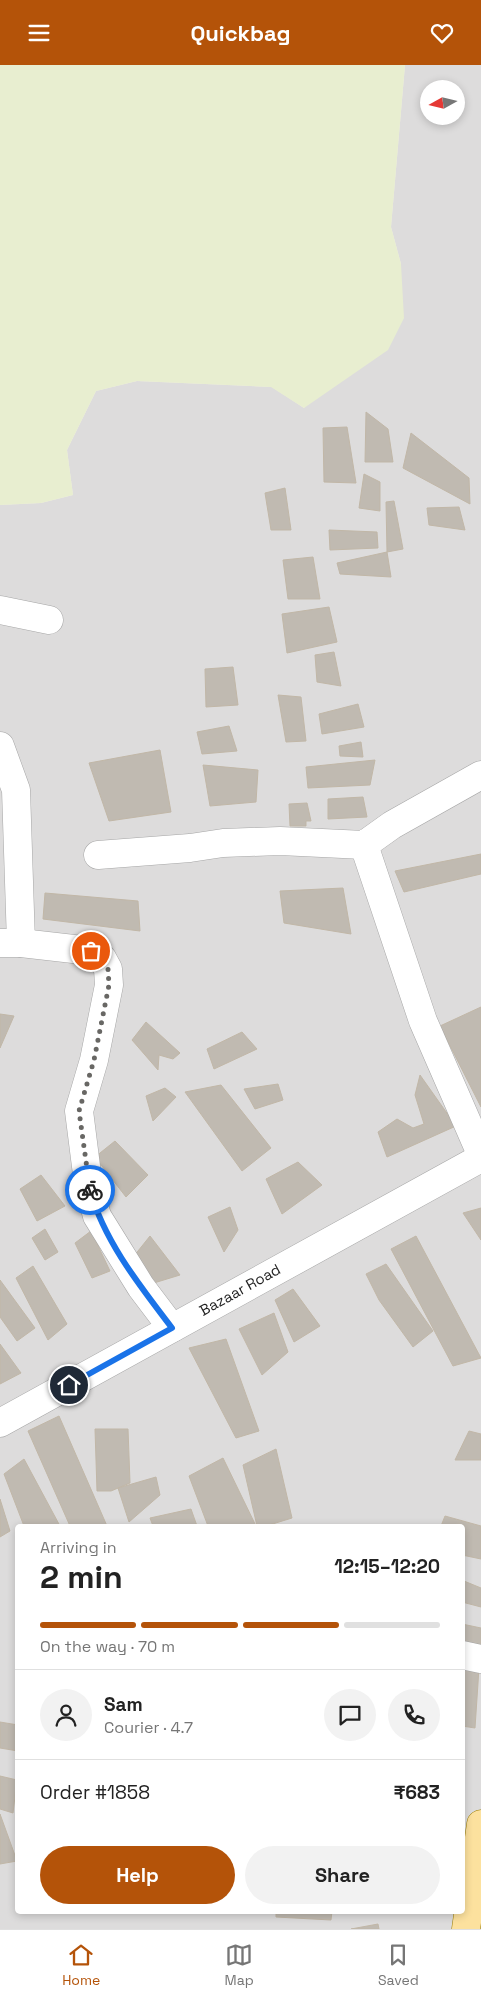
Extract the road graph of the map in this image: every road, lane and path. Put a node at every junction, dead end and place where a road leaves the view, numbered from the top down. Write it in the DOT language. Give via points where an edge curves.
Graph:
graph roads {
  1 [pos="0,610"];
  2 [pos="49,619"];
  3 [pos="0,746"];
  4 [pos="481,775"];
  5 [pos="364,845"];
  6 [pos="98,855"];
  7 [pos="11,943"];
  8 [pos="481,1156"];
  9 [pos="172,1328"];
  10 [pos="0,1423"];
  11 [pos="465,1656"];
  12 [pos="481,1659"];
  13 [pos="481,1824"];
  14 [pos="466,1929"];
  1 -- 2 [label="street"];
  3 -- 7 [label="street" via="16,790"];
  4 -- 5 [label="street" via="392,825"];
  5 -- 6 [label="street" via="280,841 223,843"];
  5 -- 8 [label="street" via="423,1021"];
  7 -- 9 [label="street" via="91,951 102,957 108,969 109,985 94,1060 79,1111 88,1182 98,1216 141,1287"];
  8 -- 9 [label="street, Bazaar Road"];
  9 -- 10 [label="street, Bazaar Road"];
  11 -- 12 [label="street"];
  13 -- 14 [label="main road"];
}
